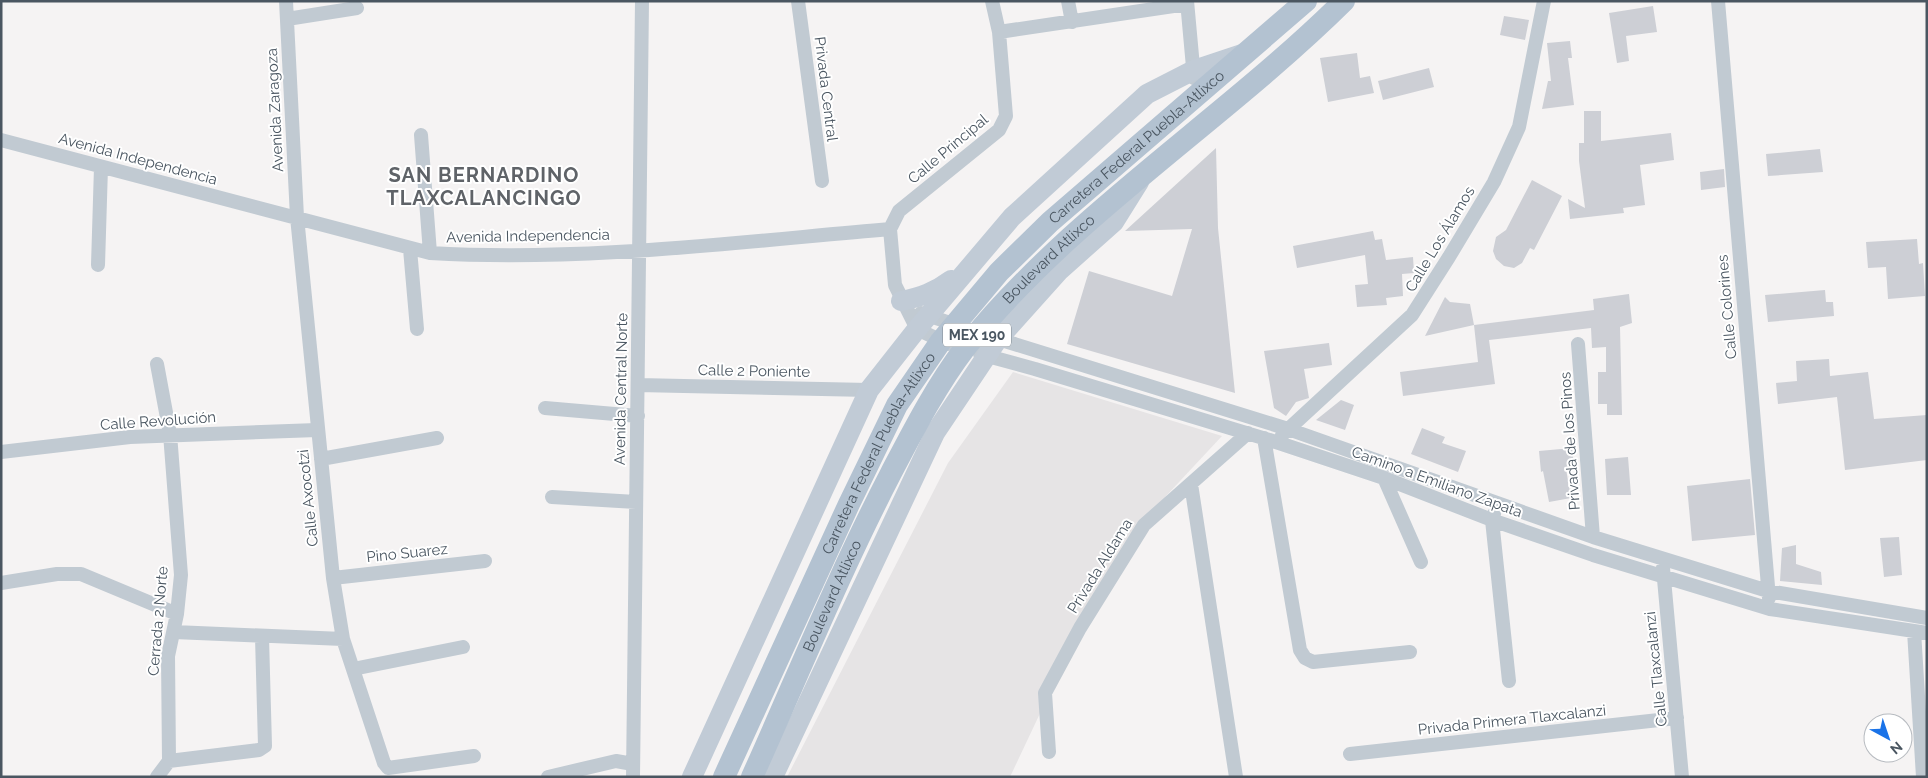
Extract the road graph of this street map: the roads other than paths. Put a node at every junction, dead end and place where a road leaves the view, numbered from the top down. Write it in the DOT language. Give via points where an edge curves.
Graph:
graph roads {
  1 [pos="286,1"];
  2 [pos="642,1"];
  3 [pos="798,1"];
  4 [pos="992,1"];
  5 [pos="1068,1"];
  6 [pos="1306,1"];
  7 [pos="1344,1"];
  8 [pos="1544,1"];
  9 [pos="1718,1"];
  10 [pos="1187,3"];
  11 [pos="357,8"];
  12 [pos="287,19"];
  13 [pos="1072,22"];
  14 [pos="999,32"];
  15 [pos="1246,53"];
  16 [pos="1194,70"];
  17 [pos="1194,98"];
  18 [pos="421,135"];
  19 [pos="1,140"];
  20 [pos="101,167"];
  21 [pos="822,181"];
  22 [pos="296,217"];
  23 [pos="890,229"];
  24 [pos="410,249"];
  25 [pos="639,250"];
  26 [pos="430,253"];
  27 [pos="98,265"];
  28 [pos="971,265"];
  29 [pos="905,305"];
  30 [pos="923,322"];
  31 [pos="418,329"];
  32 [pos="948,332"];
  33 [pos="988,336"];
  34 [pos="1578,344"];
  35 [pos="964,350"];
  36 [pos="986,356"];
  37 [pos="157,364"];
  38 [pos="638,385"];
  39 [pos="869,390"];
  40 [pos="545,408"];
  41 [pos="638,416"];
  42 [pos="1288,429"];
  43 [pos="317,430"];
  44 [pos="1248,433"];
  45 [pos="170,434"];
  46 [pos="438,438"];
  47 [pos="1270,440"];
  48 [pos="1,452"];
  49 [pos="321,459"];
  50 [pos="1384,478"];
  51 [pos="1191,484"];
  52 [pos="552,497"];
  53 [pos="636,502"];
  54 [pos="1498,504"];
  55 [pos="1492,520"];
  56 [pos="1594,537"];
  57 [pos="1663,558"];
  58 [pos="485,561"];
  59 [pos="1421,562"];
  60 [pos="1663,577"];
  61 [pos="333,578"];
  62 [pos="1,584"];
  63 [pos="1768,591"];
  64 [pos="1770,609"];
  65 [pos="177,614"];
  66 [pos="1927,618"];
  67 [pos="174,632"];
  68 [pos="1920,632"];
  69 [pos="262,637"];
  70 [pos="343,639"];
  71 [pos="463,647"];
  72 [pos="1410,652"];
  73 [pos="353,669"];
  74 [pos="1509,681"];
  75 [pos="1677,718"];
  76 [pos="1049,752"];
  77 [pos="1350,754"];
  78 [pos="474,756"];
  79 [pos="169,761"];
  80 [pos="633,772"];
  81 [pos="157,777"];
  82 [pos="548,777"];
  83 [pos="692,777"];
  84 [pos="724,777"];
  85 [pos="752,777"];
  86 [pos="773,777"];
  87 [pos="1236,777"];
  88 [pos="1682,777"];
  89 [pos="1922,777"];
  1 -- 12 [label="street, Avenida Zaragoza"];
  2 -- 25 [label="street, Avenida Central Norte"];
  3 -- 21 [label="street, Privada Central"];
  4 -- 14 [label="street, Calle Principal"];
  5 -- 13 [label="street"];
  6 -- 15 [label="main road, Carretera Federal Puebla-Atlixco / MEX 190"];
  7 -- 33 [label="main road, Boulevard Atlixco / MEX 190" via="1233,102 1065,244 1018,290"];
  8 -- 42 [label="street, Calle Los Álamos" via="1519,127 1494,182 1412,315"];
  9 -- 63 [label="street, Calle Colorines"];
  10 -- 13 [label="street"];
  10 -- 16 [label="street"];
  11 -- 12 [label="street"];
  12 -- 22 [label="street, Avenida Zaragoza"];
  13 -- 14 [label="street"];
  14 -- 23 [label="street, Calle Principal" via="1006,116 998,130 899,211"];
  15 -- 16 [label="street"];
  15 -- 17 [label="main road, Carretera Federal Puebla-Atlixco / MEX 190"];
  16 -- 17 [label="street"];
  16 -- 28 [label="street" via="1147,94 1012,217"];
  17 -- 32 [label="main road, Carretera Federal Puebla-Atlixco / MEX 190" via="1050,222 998,272"];
  18 -- 26 [label="street"];
  19 -- 20 [label="street, Avenida Independencia"];
  20 -- 22 [label="street, Avenida Independencia"];
  20 -- 27 [label="street"];
  22 -- 24 [label="street, Avenida Independencia"];
  22 -- 43 [label="street, Calle Axocotzi"];
  23 -- 25 [label="street, Avenida Independencia"];
  23 -- 29 [label="street" via="895,285"];
  24 -- 26 [label="street, Avenida Independencia"];
  24 -- 31 [label="street"];
  25 -- 26 [label="street, Avenida Independencia" via="480,256"];
  25 -- 38 [label="street, Avenida Central Norte"];
  28 -- 29 [label="street" via="936,291"];
  28 -- 30 [label="street"];
  29 -- 30 [label="street"];
  30 -- 32 [label="street"];
  30 -- 32 [label="street"];
  30 -- 39 [label="street"];
  32 -- 33 [label="street, Camino a Emiliano Zapata"];
  32 -- 35 [label="street, Camino a Emiliano Zapata"];
  32 -- 84 [label="main road, Carretera Federal Puebla-Atlixco / MEX 190" via="897,405"];
  33 -- 35 [label="main road, Boulevard Atlixco / MEX 190"];
  33 -- 36 [label="street"];
  33 -- 42 [label="street, Camino a Emiliano Zapata"];
  34 -- 56 [label="street, Privada de los Pinos"];
  35 -- 36 [label="street, Camino a Emiliano Zapata"];
  35 -- 85 [label="main road, Boulevard Atlixco / MEX 190" via="918,422 870,513"];
  36 -- 44 [label="street, Camino a Emiliano Zapata"];
  36 -- 86 [label="street" via="935,434"];
  37 -- 45 [label="street, Cerrada 2 Norte"];
  38 -- 39 [label="street, Calle 2 Poniente"];
  38 -- 41 [label="street, Avenida Central Norte"];
  39 -- 83 [label="street"];
  40 -- 41 [label="street"];
  41 -- 53 [label="street, Avenida Central Norte"];
  42 -- 47 [label="street, Calle Los Álamos"];
  42 -- 54 [label="street, Camino a Emiliano Zapata"];
  43 -- 45 [label="street, Calle Revolución"];
  43 -- 49 [label="street, Calle Axocotzi"];
  44 -- 47 [label="street, Camino a Emiliano Zapata"];
  44 -- 51 [label="street, Privada Aldama"];
  45 -- 48 [label="street, Calle Revolución"];
  45 -- 65 [label="street, Cerrada 2 Norte" via="181,575"];
  46 -- 49 [label="street"];
  47 -- 50 [label="street, Camino a Emiliano Zapata"];
  47 -- 72 [label="street" via="1300,650 1305,658 1313,662"];
  49 -- 61 [label="street, Calle Axocotzi"];
  50 -- 55 [label="street, Camino a Emiliano Zapata"];
  50 -- 59 [label="street"];
  51 -- 76 [label="street, Privada Aldama" via="1144,525 1080,628 1045,693"];
  51 -- 87 [label="street"];
  52 -- 53 [label="street"];
  53 -- 80 [label="street, Avenida Central Norte"];
  54 -- 55 [label="street"];
  54 -- 56 [label="street, Camino a Emiliano Zapata"];
  55 -- 60 [label="street, Camino a Emiliano Zapata"];
  55 -- 74 [label="street"];
  56 -- 57 [label="street, Camino a Emiliano Zapata"];
  57 -- 60 [label="street, Calle Tlaxcalanzi"];
  57 -- 63 [label="street, Camino a Emiliano Zapata"];
  58 -- 61 [label="street, Pino Suarez"];
  60 -- 64 [label="street, Camino a Emiliano Zapata"];
  60 -- 75 [label="street, Calle Tlaxcalanzi"];
  61 -- 70 [label="street, Calle Axocotzi"];
  62 -- 65 [label="street" via="57,574 81,574"];
  63 -- 64 [label="street, Calle Colorines"];
  63 -- 66 [label="street, Camino a Emiliano Zapata"];
  64 -- 68 [label="street, Camino a Emiliano Zapata"];
  65 -- 67 [label="street, Cerrada 2 Norte"];
  67 -- 69 [label="street"];
  67 -- 79 [label="street, Cerrada 2 Norte" via="168,656"];
  68 -- 89 [label="street"];
  69 -- 70 [label="street"];
  69 -- 79 [label="street" via="265,746 259,750"];
  70 -- 73 [label="street, Calle Axocotzi"];
  71 -- 73 [label="street"];
  73 -- 78 [label="street, Calle Axocotzi" via="388,768"];
  75 -- 77 [label="street, Privada Primera Tlaxcalanzi"];
  75 -- 88 [label="street, Calle Tlaxcalanzi"];
  79 -- 81 [label="street"];
  80 -- 82 [label="street" via="616,761"];
}
